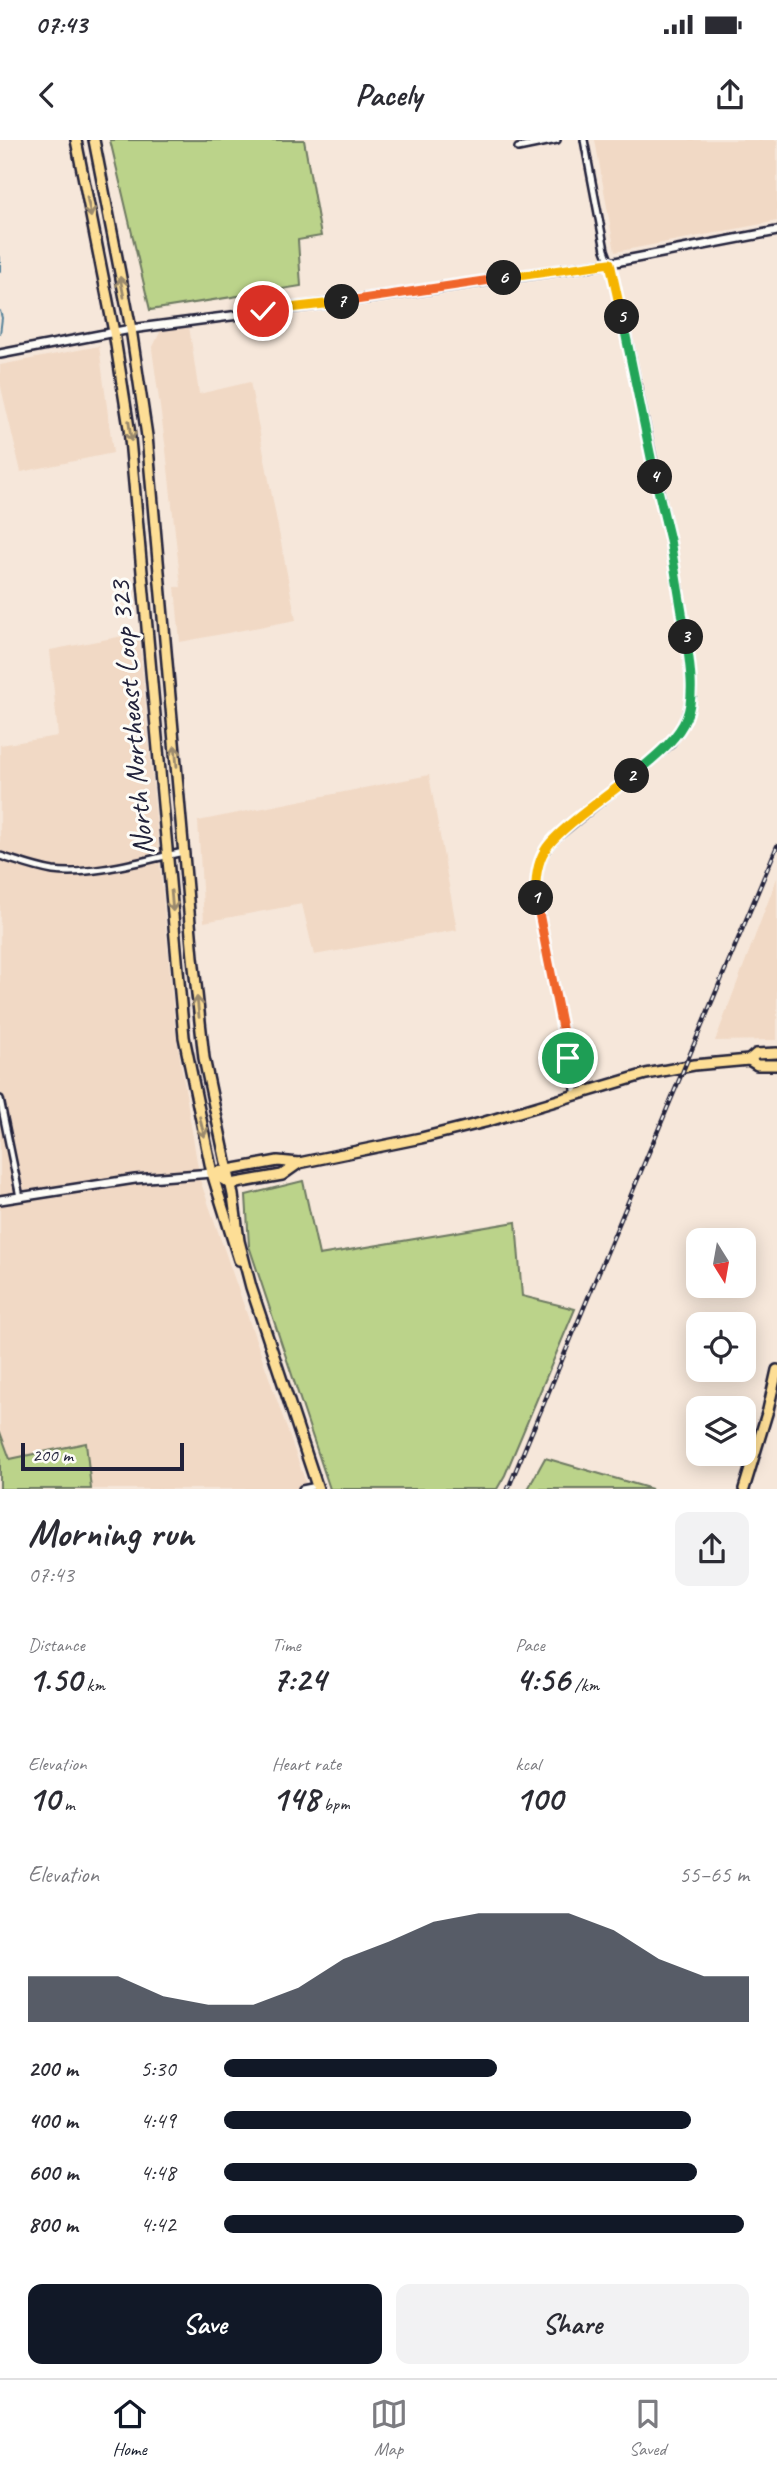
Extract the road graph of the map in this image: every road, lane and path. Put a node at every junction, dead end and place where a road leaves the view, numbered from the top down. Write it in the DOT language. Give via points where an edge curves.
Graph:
graph roads {
  1 [pos="76,140"];
  2 [pos="94,140"];
  3 [pos="557,140"];
  4 [pos="584,140"];
  5 [pos="548,141"];
  6 [pos="518,148"];
  7 [pos="777,231"];
  8 [pos="610,263"];
  9 [pos="131,329"];
  10 [pos="114,332"];
  11 [pos="0,354"];
  12 [pos="158,543"];
  13 [pos="141,544"];
  14 [pos="179,795"];
  15 [pos="163,796"];
  16 [pos="184,852"];
  17 [pos="167,855"];
  18 [pos="0,856"];
  19 [pos="201,1035"];
  20 [pos="184,1037"];
  21 [pos="777,1053"];
  22 [pos="749,1060"];
  23 [pos="777,1065"];
  24 [pos="576,1094"];
  25 [pos="0,1099"];
  26 [pos="299,1163"];
  27 [pos="228,1171"];
  28 [pos="212,1173"];
  29 [pos="231,1184"];
  30 [pos="20,1197"];
  31 [pos="0,1200"];
  32 [pos="251,1287"];
  33 [pos="777,1370"];
  34 [pos="318,1488"];
  35 [pos="302,1489"];
  36 [pos="744,1489"];
  1 -- 10 [label="highway, North Northeast Loop 323, one-way"];
  9 -- 2 [label="highway, North Northeast Loop 323, one-way"];
  3 -- 5 [label="street"];
  4 -- 8 [label="street"];
  5 -- 6 [label="street"];
  7 -- 8 [label="street"];
  8 -- 9 [label="street"];
  8 -- 24 [label="street" via="670,540 692,696 683,726 670,745 555,839 540,862 537,902"];
  9 -- 10 [label="street"];
  9 -- 12 [label="highway, North Northeast Loop 323"];
  10 -- 11 [label="street"];
  10 -- 13 [label="highway, North Northeast Loop 323, one-way" via="130,428"];
  12 -- 13 [label="highway"];
  14 -- 12 [label="highway, North Northeast Loop 323, one-way"];
  13 -- 15 [label="highway, North Northeast Loop 323"];
  14 -- 15 [label="highway"];
  14 -- 16 [label="highway, North Northeast Loop 323"];
  15 -- 17 [label="highway, North Northeast Loop 323"];
  16 -- 17 [label="street"];
  19 -- 16 [label="highway, North Northeast Loop 323, one-way"];
  17 -- 18 [label="street" via="62,871"];
  17 -- 20 [label="highway, North Northeast Loop 323, one-way"];
  19 -- 20 [label="highway"];
  19 -- 27 [label="highway, North Northeast Loop 323"];
  20 -- 28 [label="highway, North Northeast Loop 323, one-way"];
  21 -- 22 [label="highway" via="756,1054"];
  22 -- 23 [label="highway" via="757,1065"];
  22 -- 24 [label="highway" via="667,1069"];
  24 -- 26 [label="highway" via="463,1128"];
  25 -- 30 [label="street"];
  26 -- 27 [label="highway" via="278,1161"];
  26 -- 29 [label="highway" via="282,1175"];
  27 -- 28 [label="highway"];
  27 -- 29 [label="highway, North Northeast Loop 323"];
  28 -- 29 [label="highway"];
  28 -- 30 [label="street" via="135,1179"];
  28 -- 32 [label="highway, North Northeast Loop 323"];
  29 -- 32 [label="highway, North Northeast Loop 323"];
  30 -- 31 [label="street"];
  32 -- 34 [label="highway, North Northeast Loop 323"];
  33 -- 36 [label="highway"];
  34 -- 35 [label="street"];
}
